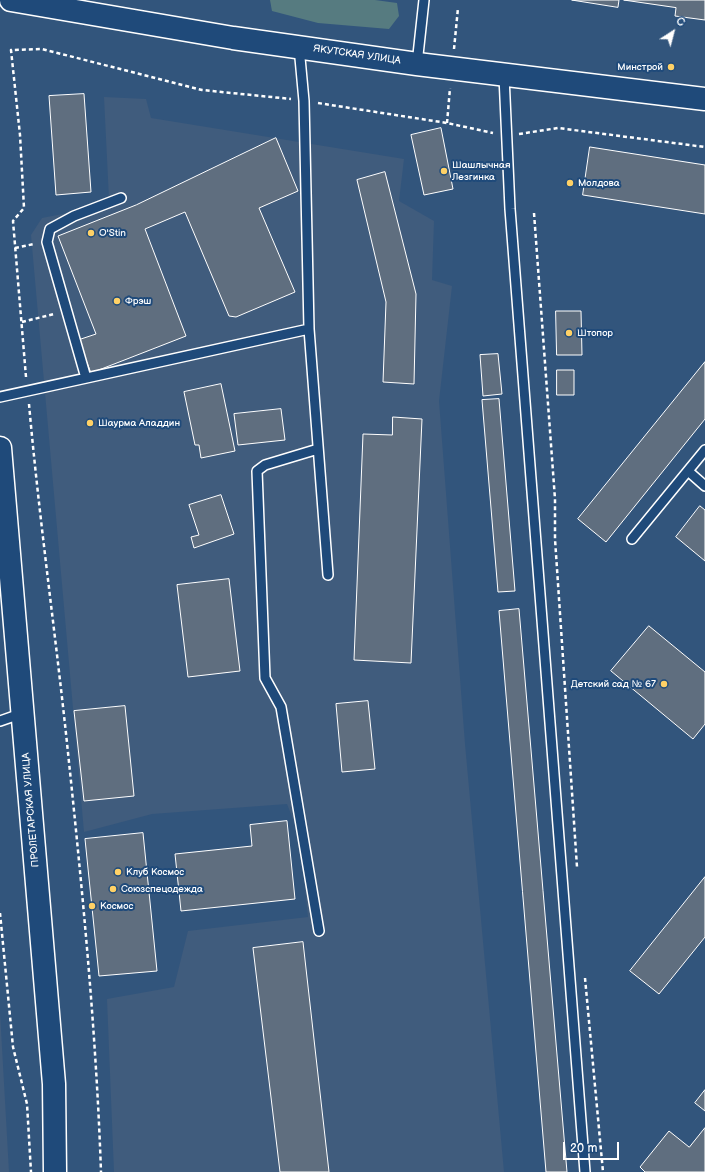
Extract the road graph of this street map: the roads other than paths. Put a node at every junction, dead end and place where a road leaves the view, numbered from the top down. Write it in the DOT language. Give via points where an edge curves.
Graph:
graph roads {
  1 [pos="11,0"];
  2 [pos="423,1"];
  3 [pos="299,47"];
  4 [pos="416,64"];
  5 [pos="504,76"];
  6 [pos="705,99"];
  7 [pos="121,198"];
  8 [pos="309,329"];
  9 [pos="86,378"];
  10 [pos="0,397"];
  11 [pos="0,448"];
  12 [pos="318,449"];
  13 [pos="705,450"];
  14 [pos="688,471"];
  15 [pos="705,486"];
  16 [pos="632,539"];
  17 [pos="328,575"];
  18 [pos="23,713"];
  19 [pos="0,721"];
  20 [pos="319,931"];
  21 [pos="55,1172"];
  22 [pos="585,1172"];
  1 -- 3 [label="street, ЯКУТСКАЯ УЛИЦА"];
  2 -- 4 [label="lane"];
  3 -- 4 [label="street, ЯКУТСКАЯ УЛИЦА"];
  3 -- 8 [label="lane" via="304,101"];
  4 -- 5 [label="street, ЯКУТСКАЯ УЛИЦА"];
  5 -- 6 [label="street, ЯКУТСКАЯ УЛИЦА"];
  5 -- 22 [label="lane" via="510,209"];
  7 -- 9 [label="lane" via="74,216 50,229 47,242"];
  8 -- 9 [label="lane"];
  8 -- 12 [label="lane"];
  9 -- 10 [label="lane"];
  11 -- 18 [label="street, ПРОЛЕТАРСКАЯ УЛИЦА"];
  12 -- 17 [label="lane"];
  12 -- 20 [label="lane" via="265,465 257,471 265,678 281,707"];
  13 -- 14 [label="lane"];
  14 -- 15 [label="lane"];
  14 -- 16 [label="lane"];
  18 -- 19 [label="lane"];
  18 -- 21 [label="street, ПРОЛЕТАРСКАЯ УЛИЦА" via="54,1084"];
}
